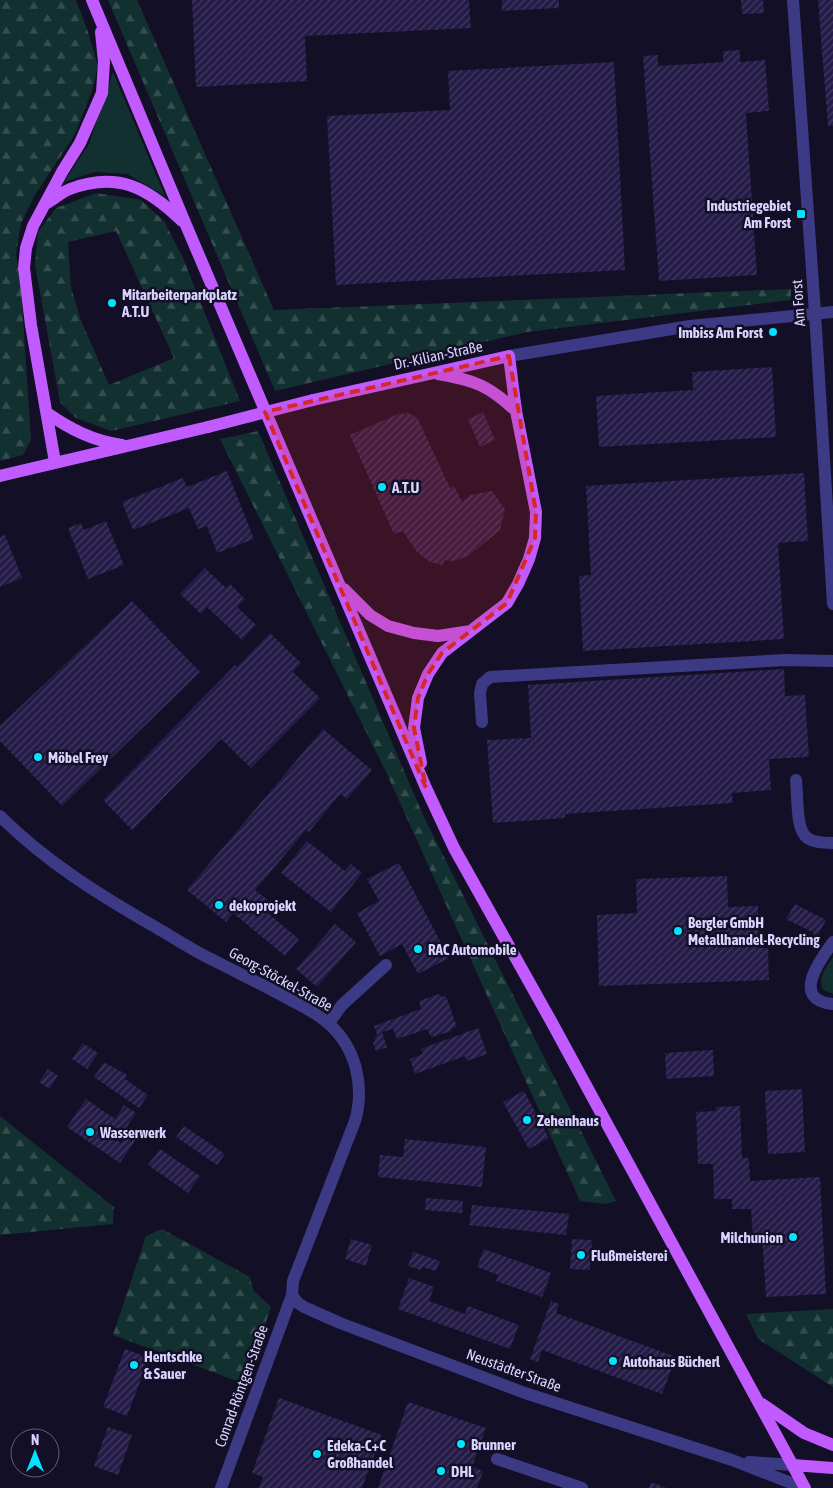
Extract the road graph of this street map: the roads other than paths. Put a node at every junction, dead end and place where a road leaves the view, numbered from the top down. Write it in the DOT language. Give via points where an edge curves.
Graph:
graph roads {
  1 [pos="92,0"];
  2 [pos="793,0"];
  3 [pos="100,19"];
  4 [pos="44,205"];
  5 [pos="186,225"];
  6 [pos="833,312"];
  7 [pos="815,313"];
  8 [pos="509,356"];
  9 [pos="431,373"];
  10 [pos="516,411"];
  11 [pos="47,413"];
  12 [pos="127,446"];
  13 [pos="55,462"];
  14 [pos="0,476"];
  15 [pos="339,584"];
  16 [pos="833,604"];
  17 [pos="474,630"];
  18 [pos="833,661"];
  19 [pos="482,722"];
  20 [pos="796,780"];
  21 [pos="426,788"];
  22 [pos="0,816"];
  23 [pos="833,843"];
  24 [pos="833,942"];
  25 [pos="386,965"];
  26 [pos="833,1004"];
  27 [pos="329,1023"];
  28 [pos="292,1295"];
  29 [pos="759,1402"];
  30 [pos="833,1445"];
  31 [pos="497,1459"];
  32 [pos="732,1460"];
  33 [pos="793,1465"];
  34 [pos="833,1468"];
  35 [pos="222,1488"];
  36 [pos="582,1488"];
  37 [pos="804,1488"];
  1 -- 3 [label="main road"];
  2 -- 7 [label="street, Am Forst"];
  3 -- 4 [label="main road" via="104,62 102,92 80,144"];
  3 -- 5 [label="main road"];
  4 -- 5 [label="main road" via="69,190 96,182 120,183 146,191"];
  4 -- 11 [label="main road" via="26,248 24,268"];
  5 -- 15 [label="main road"];
  6 -- 7 [label="street, Dr.-Kilian-Straße"];
  7 -- 8 [label="street, Dr.-Kilian-Straße" via="690,326"];
  7 -- 16 [label="street, Am Forst"];
  8 -- 9 [label="main road, Dr.-Kilian-Straße"];
  8 -- 10 [label="main road"];
  9 -- 10 [label="main road" via="485,386"];
  9 -- 12 [label="main road, Dr.-Kilian-Straße, bridge"];
  10 -- 17 [label="main road" via="536,512 535,538 522,576 507,603"];
  11 -- 12 [label="main road" via="80,433"];
  11 -- 13 [label="main road"];
  12 -- 13 [label="main road, Dr.-Kilian-Straße"];
  13 -- 14 [label="main road, Dr.-Kilian-Straße"];
  15 -- 17 [label="main road" via="370,615 388,626 438,636"];
  15 -- 21 [label="main road"];
  17 -- 21 [label="main road" via="442,653 418,698 414,728"];
  18 -- 19 [label="street" via="786,660 490,677 482,684 480,693"];
  20 -- 23 [label="street" via="802,834 812,841"];
  21 -- 29 [label="main road" via="454,848"];
  22 -- 27 [label="street, Georg-Stöckel-Straße" via="46,857 107,899"];
  24 -- 26 [label="street" via="816,966 810,983 812,993 818,999"];
  25 -- 27 [label="street" via="342,1005"];
  27 -- 28 [label="street, Georg-Stöckel-Straße" via="345,1041 358,1073 358,1113 293,1282"];
  28 -- 32 [label="street, Neustädter Straße" via="304,1307 525,1394"];
  28 -- 35 [label="street, Conrad-Röntgen-Straße"];
  29 -- 30 [label="main road" via="804,1434"];
  29 -- 33 [label="main road"];
  31 -- 36 [label="street"];
  32 -- 33 [label="street, Neustädter Straße"];
  32 -- 37 [label="street, Neustädter Straße"];
  33 -- 34 [label="main road"];
  33 -- 37 [label="main road, Neustädter Straße"];
}
